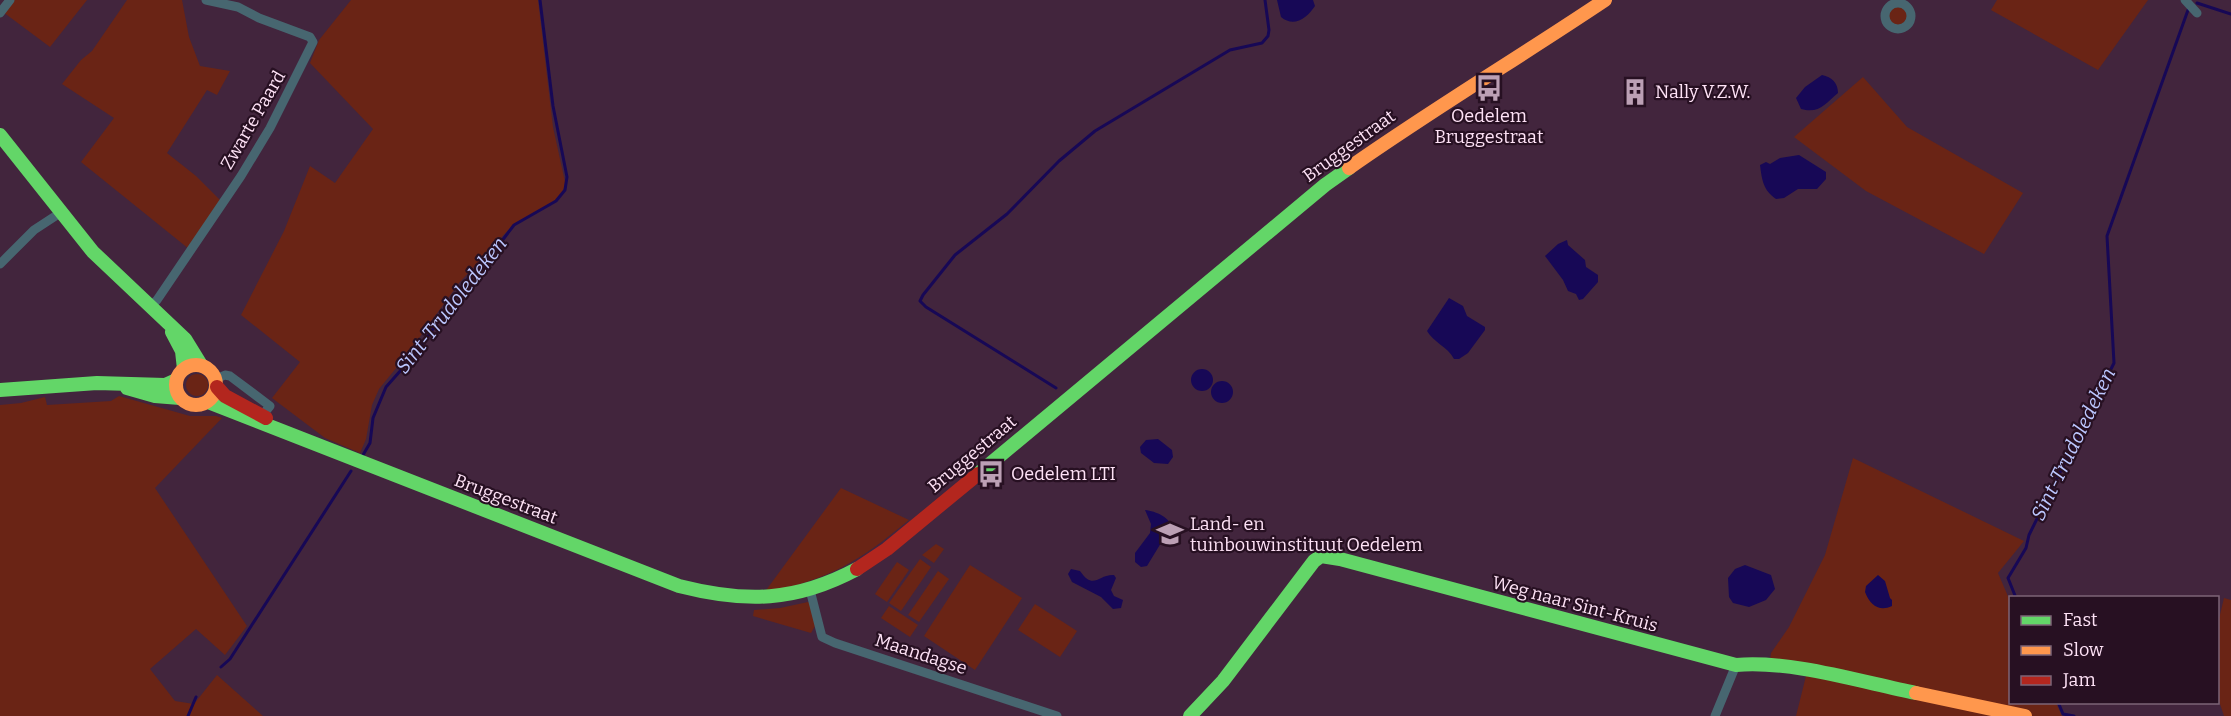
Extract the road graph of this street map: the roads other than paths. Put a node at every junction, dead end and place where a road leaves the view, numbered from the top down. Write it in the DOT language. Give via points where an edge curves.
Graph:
graph roads {
  1 [pos="10,0"];
  2 [pos="206,0"];
  3 [pos="1605,0"];
  4 [pos="2185,0"];
  5 [pos="0,13"];
  6 [pos="2196,13"];
  7 [pos="0,135"];
  8 [pos="0,144"];
  9 [pos="13,152"];
  10 [pos="60,213"];
  11 [pos="0,264"];
  12 [pos="150,307"];
  13 [pos="171,327"];
  14 [pos="201,365"];
  15 [pos="180,375"];
  16 [pos="117,383"];
  17 [pos="216,383"];
  18 [pos="0,390"];
  19 [pos="180,398"];
  20 [pos="208,402"];
  21 [pos="259,419"];
  22 [pos="810,590"];
  23 [pos="1736,665"];
  24 [pos="1057,716"];
  25 [pos="1190,716"];
  26 [pos="1715,716"];
  27 [pos="2025,716"];
  1 -- 5 [label="street"];
  2 -- 12 [label="street, Zwarte Paard" via="302,32 313,42 246,166"];
  3 -- 22 [label="main road, Bruggestraat" via="1358,161 1285,217 887,549 844,577"];
  4 -- 6 [label="street"];
  7 -- 9 [label="main road"];
  8 -- 9 [label="main road"];
  9 -- 10 [label="main road"];
  10 -- 11 [label="street" via="34,230"];
  10 -- 12 [label="main road" via="93,252"];
  12 -- 13 [label="main road"];
  13 -- 14 [label="main road" via="185,339"];
  13 -- 15 [label="main road" via="182,351"];
  14 -- 15 [label="main road" via="193,365"];
  14 -- 17 [label="main road" via="210,370"];
  15 -- 16 [label="main road" via="165,385"];
  15 -- 19 [label="main road" via="176,390"];
  16 -- 18 [label="main road"];
  16 -- 19 [label="main road" via="146,394"];
  17 -- 20 [label="main road"];
  17 -- 21 [label="main road, Bruggestraat" via="225,396"];
  19 -- 20 [label="main road" via="192,405"];
  20 -- 21 [label="main road, Bruggestraat"];
  21 -- 22 [label="main road, Bruggestraat" via="272,428 679,586 732,598 772,598"];
  22 -- 24 [label="street, Maandagse" via="822,637 835,644"];
  23 -- 25 [label="main road, Weg naar Sint-Kruis" via="1321,556 1223,681"];
  23 -- 26 [label="street"];
  23 -- 27 [label="main road, Weg naar Sint-Kruis" via="1787,666"];
}
